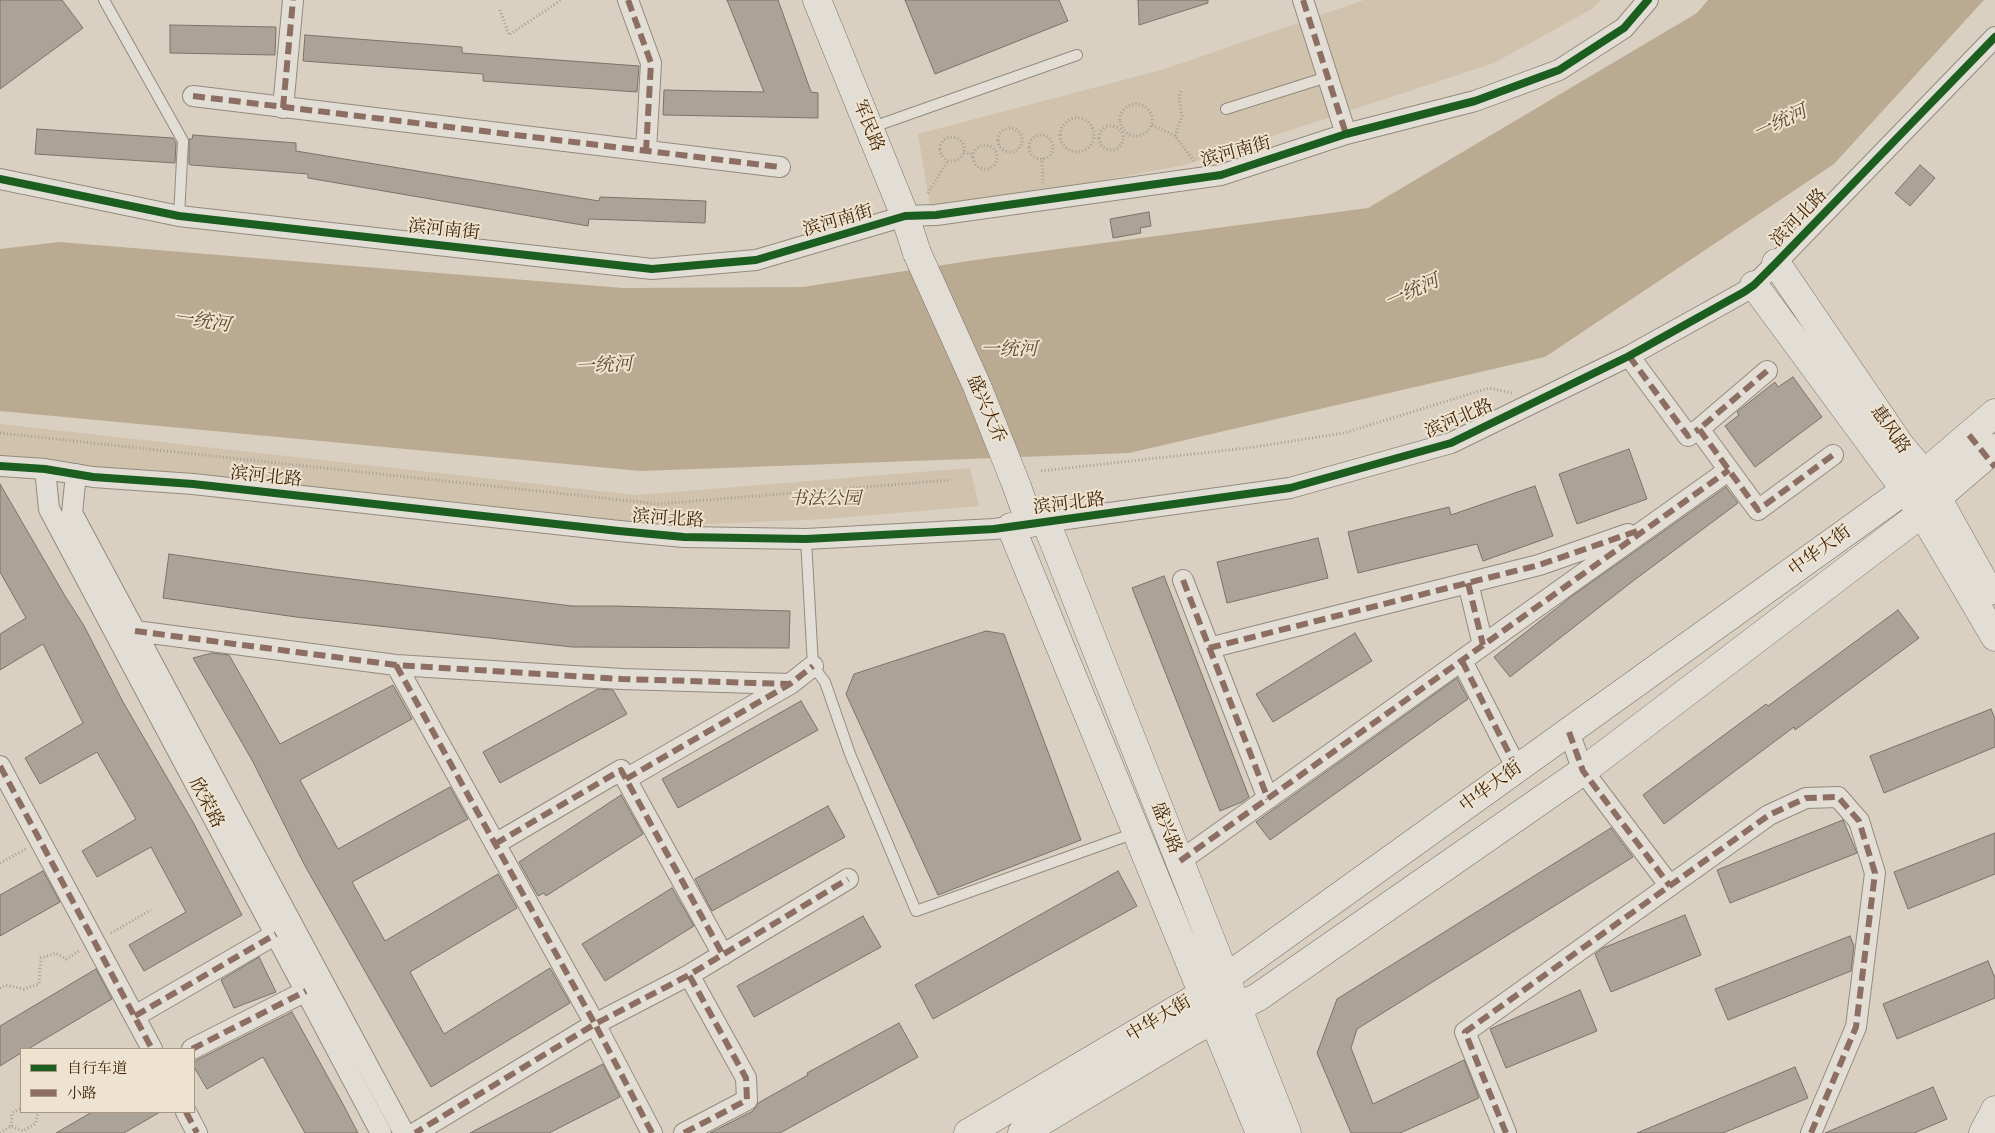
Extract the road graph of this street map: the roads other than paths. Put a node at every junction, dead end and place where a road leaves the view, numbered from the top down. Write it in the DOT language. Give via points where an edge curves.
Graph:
graph roads {
  1 [pos="104,0"];
  2 [pos="293,0"];
  3 [pos="628,0"];
  4 [pos="817,0"];
  5 [pos="1302,0"];
  6 [pos="1648,0"];
  7 [pos="1995,37"];
  8 [pos="1077,55"];
  9 [pos="1327,77"];
  10 [pos="193,96"];
  11 [pos="283,108"];
  12 [pos="1226,108"];
  13 [pos="869,129"];
  14 [pos="1346,134"];
  15 [pos="646,151"];
  16 [pos="780,167"];
  17 [pos="0,179"];
  18 [pos="179,216"];
  19 [pos="905,216"];
  20 [pos="917,253"];
  21 [pos="1776,263"];
  22 [pos="1754,285"];
  23 [pos="1629,356"];
  24 [pos="1767,371"];
  25 [pos="1995,413"];
  26 [pos="1699,429"];
  27 [pos="1986,452"];
  28 [pos="1833,455"];
  29 [pos="0,466"];
  30 [pos="44,469"];
  31 [pos="1729,470"];
  32 [pos="76,474"];
  33 [pos="1915,482"];
  34 [pos="1929,505"];
  35 [pos="1029,524"];
  36 [pos="1649,527"];
  37 [pos="806,539"];
  38 [pos="1183,580"];
  39 [pos="1468,583"];
  40 [pos="1995,600"];
  41 [pos="135,631"];
  42 [pos="1995,636"];
  43 [pos="1483,645"];
  44 [pos="1209,648"];
  45 [pos="1462,661"];
  46 [pos="396,665"];
  47 [pos="813,666"];
  48 [pos="790,684"];
  49 [pos="1569,732"];
  50 [pos="0,766"];
  51 [pos="1517,769"];
  52 [pos="1583,771"];
  53 [pos="626,779"];
  54 [pos="1268,798"];
  55 [pos="1137,832"];
  56 [pos="495,844"];
  57 [pos="1180,861"];
  58 [pos="848,879"];
  59 [pos="1670,886"];
  60 [pos="276,934"];
  61 [pos="723,954"];
  62 [pos="689,975"];
  63 [pos="1226,978"];
  64 [pos="306,991"];
  65 [pos="1203,994"];
  66 [pos="1226,1014"];
  67 [pos="135,1016"];
  68 [pos="595,1024"];
  69 [pos="151,1048"];
  70 [pos="194,1048"];
  71 [pos="1995,1110"];
  72 [pos="187,1113"];
  73 [pos="197,1133"];
  74 [pos="381,1133"];
  75 [pos="404,1133"];
  76 [pos="415,1133"];
  77 [pos="652,1133"];
  78 [pos="684,1133"];
  79 [pos="968,1133"];
  80 [pos="1022,1133"];
  81 [pos="1260,1133"];
  82 [pos="1287,1133"];
  83 [pos="1506,1133"];
  84 [pos="1811,1133"];
  85 [pos="1984,1133"];
  1 -- 18 [label="lane" via="183,141"];
  2 -- 11 [label="street"];
  3 -- 15 [label="street" via="651,63"];
  4 -- 13 [label="street, 军民路"];
  5 -- 9 [label="street"];
  6 -- 14 [label="street, 滨河南街" via="1624,28 1559,70 1475,101"];
  7 -- 21 [label="street, 滨河北路"];
  8 -- 13 [label="lane"];
  9 -- 12 [label="lane"];
  9 -- 14 [label="street"];
  10 -- 11 [label="street"];
  11 -- 15 [label="street"];
  13 -- 19 [label="street, 军民路"];
  14 -- 19 [label="street, 滨河南街" via="1221,175 956,213"];
  15 -- 16 [label="street"];
  17 -- 18 [label="street, 滨河南街"];
  18 -- 19 [label="street, 滨河南街" via="652,269 756,260"];
  19 -- 20 [label="street, 军民路"];
  20 -- 35 [label="street, 盛兴大乔, bridge" via="976,386"];
  21 -- 22 [label="street, 滨河北路"];
  21 -- 33 [label="street, 惠风路" via="1900,445"];
  22 -- 23 [label="street, 滨河北路"];
  22 -- 33 [label="street"];
  23 -- 26 [label="street" via="1688,436"];
  23 -- 35 [label="street, 滨河北路" via="1451,443 1290,488"];
  24 -- 26 [label="street"];
  25 -- 27 [label="street, 中华大街"];
  26 -- 31 [label="street"];
  27 -- 33 [label="street, 中华大街"];
  27 -- 34 [label="street, 中华大街"];
  28 -- 31 [label="street" via="1758,510"];
  29 -- 30 [label="street, 滨河北路"];
  30 -- 32 [label="street, 滨河北路"];
  30 -- 60 [label="street, 欣荣路" via="50,509"];
  31 -- 36 [label="street"];
  32 -- 37 [label="street, 滨河北路" via="619,531"];
  32 -- 41 [label="street, 欣荣路" via="72,513"];
  33 -- 34 [label="street, 惠风路"];
  33 -- 49 [label="street, 中华大街"];
  34 -- 40 [label="street, 惠风路"];
  34 -- 42 [label="street"];
  34 -- 52 [label="street, 中华大街"];
  35 -- 37 [label="street, 滨河北路" via="994,529"];
  35 -- 55 [label="street, 盛兴路"];
  35 -- 57 [label="street, 盛兴路"];
  36 -- 39 [label="street" via="1539,565"];
  36 -- 43 [label="street"];
  37 -- 47 [label="lane"];
  38 -- 44 [label="street"];
  39 -- 43 [label="street"];
  39 -- 44 [label="street"];
  41 -- 46 [label="street"];
  41 -- 75 [label="street, 欣荣路"];
  43 -- 45 [label="street"];
  44 -- 54 [label="street"];
  45 -- 51 [label="street"];
  45 -- 54 [label="street"];
  46 -- 48 [label="street" via="622,679"];
  46 -- 56 [label="street"];
  47 -- 48 [label="street"];
  47 -- 55 [label="lane" via="825,682 850,754 916,911"];
  48 -- 53 [label="street"];
  49 -- 51 [label="street, 中华大街"];
  49 -- 52 [label="street"];
  50 -- 67 [label="street"];
  51 -- 63 [label="street, 中华大街"];
  52 -- 59 [label="street"];
  52 -- 66 [label="street, 中华大街" via="1258,997"];
  53 -- 56 [label="street" via="621,770"];
  53 -- 61 [label="street"];
  54 -- 57 [label="street"];
  55 -- 65 [label="street, 盛兴路"];
  56 -- 68 [label="street"];
  57 -- 63 [label="street, 盛兴路"];
  58 -- 61 [label="street"];
  59 -- 83 [label="street" via="1466,1032"];
  59 -- 84 [label="street" via="1769,815 1806,798 1838,797 1859,821 1875,873 1856,1027"];
  60 -- 64 [label="street, 欣荣路"];
  60 -- 67 [label="street"];
  61 -- 62 [label="street"];
  62 -- 68 [label="street"];
  62 -- 78 [label="street" via="746,1078 747,1100"];
  63 -- 65 [label="street, 中华大街"];
  63 -- 66 [label="street, 盛兴路"];
  64 -- 70 [label="street"];
  64 -- 74 [label="street, 欣荣路"];
  65 -- 66 [label="street, 盛兴路"];
  65 -- 79 [label="street, 中华大街"];
  66 -- 80 [label="street, 中华大街"];
  66 -- 81 [label="street, 盛兴路"];
  66 -- 82 [label="street, 盛兴路"];
  67 -- 69 [label="street"];
  68 -- 76 [label="street"];
  68 -- 77 [label="street"];
  71 -- 85 [label="street"];
  72 -- 73 [label="street"];
}
